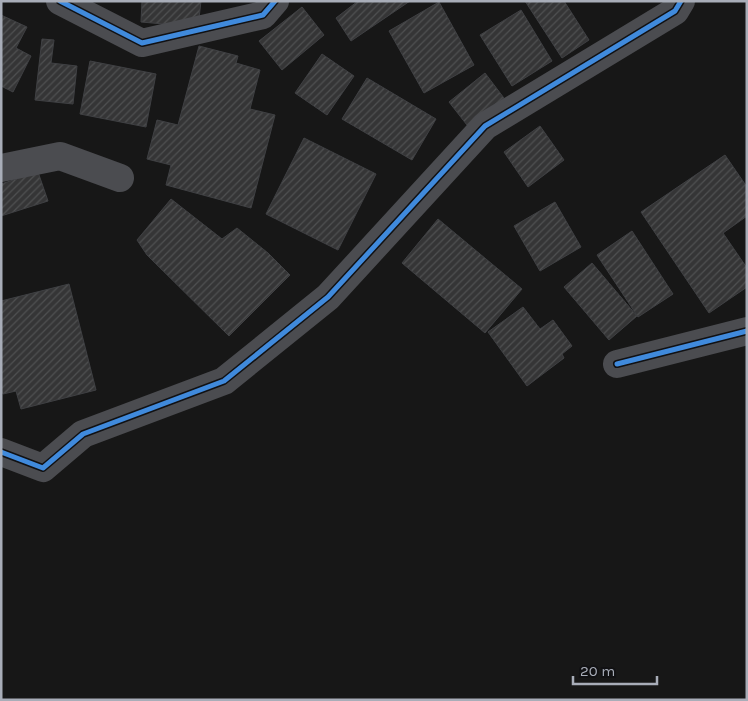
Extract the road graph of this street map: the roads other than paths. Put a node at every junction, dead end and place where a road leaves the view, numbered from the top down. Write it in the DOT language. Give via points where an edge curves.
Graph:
graph roads {
  1 [pos="60,1"];
  2 [pos="275,1"];
  3 [pos="681,1"];
  4 [pos="1,168"];
  5 [pos="120,178"];
  6 [pos="747,331"];
  7 [pos="618,364"];
  8 [pos="1,452"];
  1 -- 2 [label="street" via="142,43 263,15"];
  3 -- 8 [label="street" via="675,11 485,126 328,297 224,381 84,434 43,468"];
  4 -- 5 [label="street" via="60,156"];
  6 -- 7 [label="street"];
}
